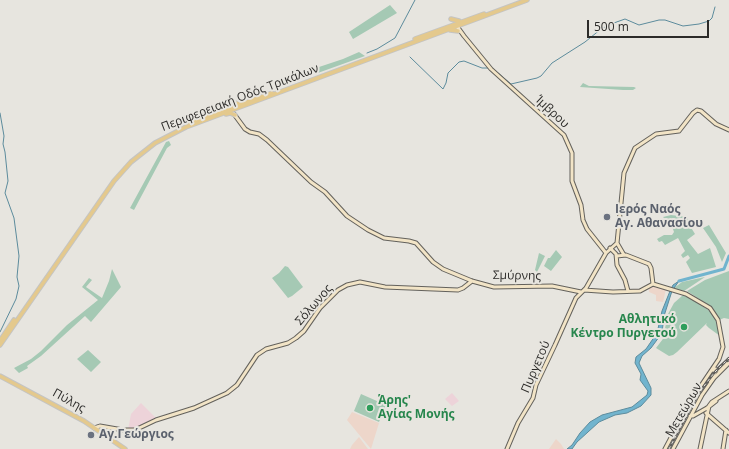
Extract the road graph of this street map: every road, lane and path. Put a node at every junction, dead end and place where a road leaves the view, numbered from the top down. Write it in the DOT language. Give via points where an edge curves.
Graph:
graph roads {
  1 [pos="520,0"];
  2 [pos="527,0"];
  3 [pos="451,19"];
  4 [pos="462,21"];
  5 [pos="455,25"];
  6 [pos="447,30"];
  7 [pos="458,31"];
  8 [pos="464,36"];
  9 [pos="231,101"];
  10 [pos="244,103"];
  11 [pos="233,108"];
  12 [pos="223,114"];
  13 [pos="236,116"];
  14 [pos="729,130"];
  15 [pos="617,243"];
  16 [pos="610,248"];
  17 [pos="606,253"];
  18 [pos="624,255"];
  19 [pos="617,256"];
  20 [pos="472,281"];
  21 [pos="653,284"];
  22 [pos="583,291"];
  23 [pos="628,291"];
  24 [pos="0,341"];
  25 [pos="0,345"];
  26 [pos="729,362"];
  27 [pos="713,369"];
  28 [pos="0,376"];
  29 [pos="707,387"];
  30 [pos="729,391"];
  31 [pos="708,408"];
  32 [pos="703,411"];
  33 [pos="707,414"];
  34 [pos="690,416"];
  35 [pos="94,428"];
  36 [pos="727,431"];
  37 [pos="125,449"];
  38 [pos="507,449"];
  39 [pos="665,449"];
  40 [pos="673,449"];
  41 [pos="700,449"];
  42 [pos="723,449"];
  1 -- 4 [label="main road, Περιφερειακή Οδός Τρικάλων"];
  2 -- 5 [label="main road, Περιφερειακή Οδός Τρικάλων"];
  3 -- 4 [label="main road"];
  4 -- 5 [label="main road, Περιφερειακή Οδός Τρικάλων"];
  5 -- 6 [label="main road, Περιφερειακή Οδός Τρικάλων"];
  5 -- 7 [label="street"];
  5 -- 8 [label="street"];
  5 -- 10 [label="main road, Περιφερειακή Οδός Τρικάλων"];
  6 -- 7 [label="main road"];
  6 -- 11 [label="main road, Περιφερειακή Οδός Τρικάλων"];
  7 -- 8 [label="street"];
  8 -- 17 [label="street, Ίμβρου" via="491,69 564,135 572,154 572,184 580,202 582,218 587,229"];
  9 -- 10 [label="main road" via="236,104"];
  10 -- 11 [label="main road, Περιφερειακή Οδός Τρικάλων"];
  11 -- 12 [label="main road, Περιφερειακή Οδός Τρικάλων"];
  11 -- 13 [label="street"];
  11 -- 24 [label="main road, Περιφερειακή Οδός Τρικάλων" via="170,132 125,164"];
  12 -- 13 [label="main road" via="230,113"];
  12 -- 25 [label="main road, Περιφερειακή Οδός Τρικάλων" via="170,134 126,166"];
  13 -- 20 [label="street, Σμύρνης" via="247,131 260,135 274,146 311,182 324,191 344,214 384,238 415,242 437,266"];
  14 -- 15 [label="street" via="716,124 701,110 697,110 679,131 656,134 635,148 624,173"];
  15 -- 16 [label="street, Πυργετού"];
  15 -- 18 [label="street"];
  16 -- 17 [label="street, Πυργετού"];
  16 -- 19 [label="street"];
  17 -- 22 [label="street, Πυργετού"];
  18 -- 19 [label="street"];
  18 -- 21 [label="street" via="649,264"];
  19 -- 23 [label="street"];
  20 -- 22 [label="street, Σμύρνης" via="497,287 550,286"];
  20 -- 35 [label="street, Σόλωνος" via="456,290 388,287 360,282 344,286 320,308 297,338 266,349 257,355 237,385 231,389 199,404 161,417 139,429 131,431 100,426"];
  21 -- 23 [label="street, Σμύρνης" via="641,290"];
  21 -- 27 [label="street" via="688,294 712,310 717,318 723,348"];
  22 -- 23 [label="street, Σμύρνης"];
  22 -- 38 [label="street, Πυργετού" via="572,304 536,384 533,398 518,423"];
  26 -- 27 [label="street" via="718,370"];
  26 -- 29 [label="street, Μετεώρων"];
  27 -- 29 [label="street" via="716,372"];
  27 -- 39 [label="street" via="690,402"];
  28 -- 35 [label="main road, Πύλης"];
  29 -- 34 [label="street, Μετεώρων"];
  30 -- 31 [label="street"];
  31 -- 32 [label="street"];
  31 -- 33 [label="street"];
  32 -- 33 [label="street"];
  32 -- 34 [label="street"];
  33 -- 36 [label="street"];
  33 -- 41 [label="street"];
  34 -- 40 [label="street, Μετεώρων"];
  35 -- 37 [label="main road, Πύλης"];
  36 -- 42 [label="street"];
}
